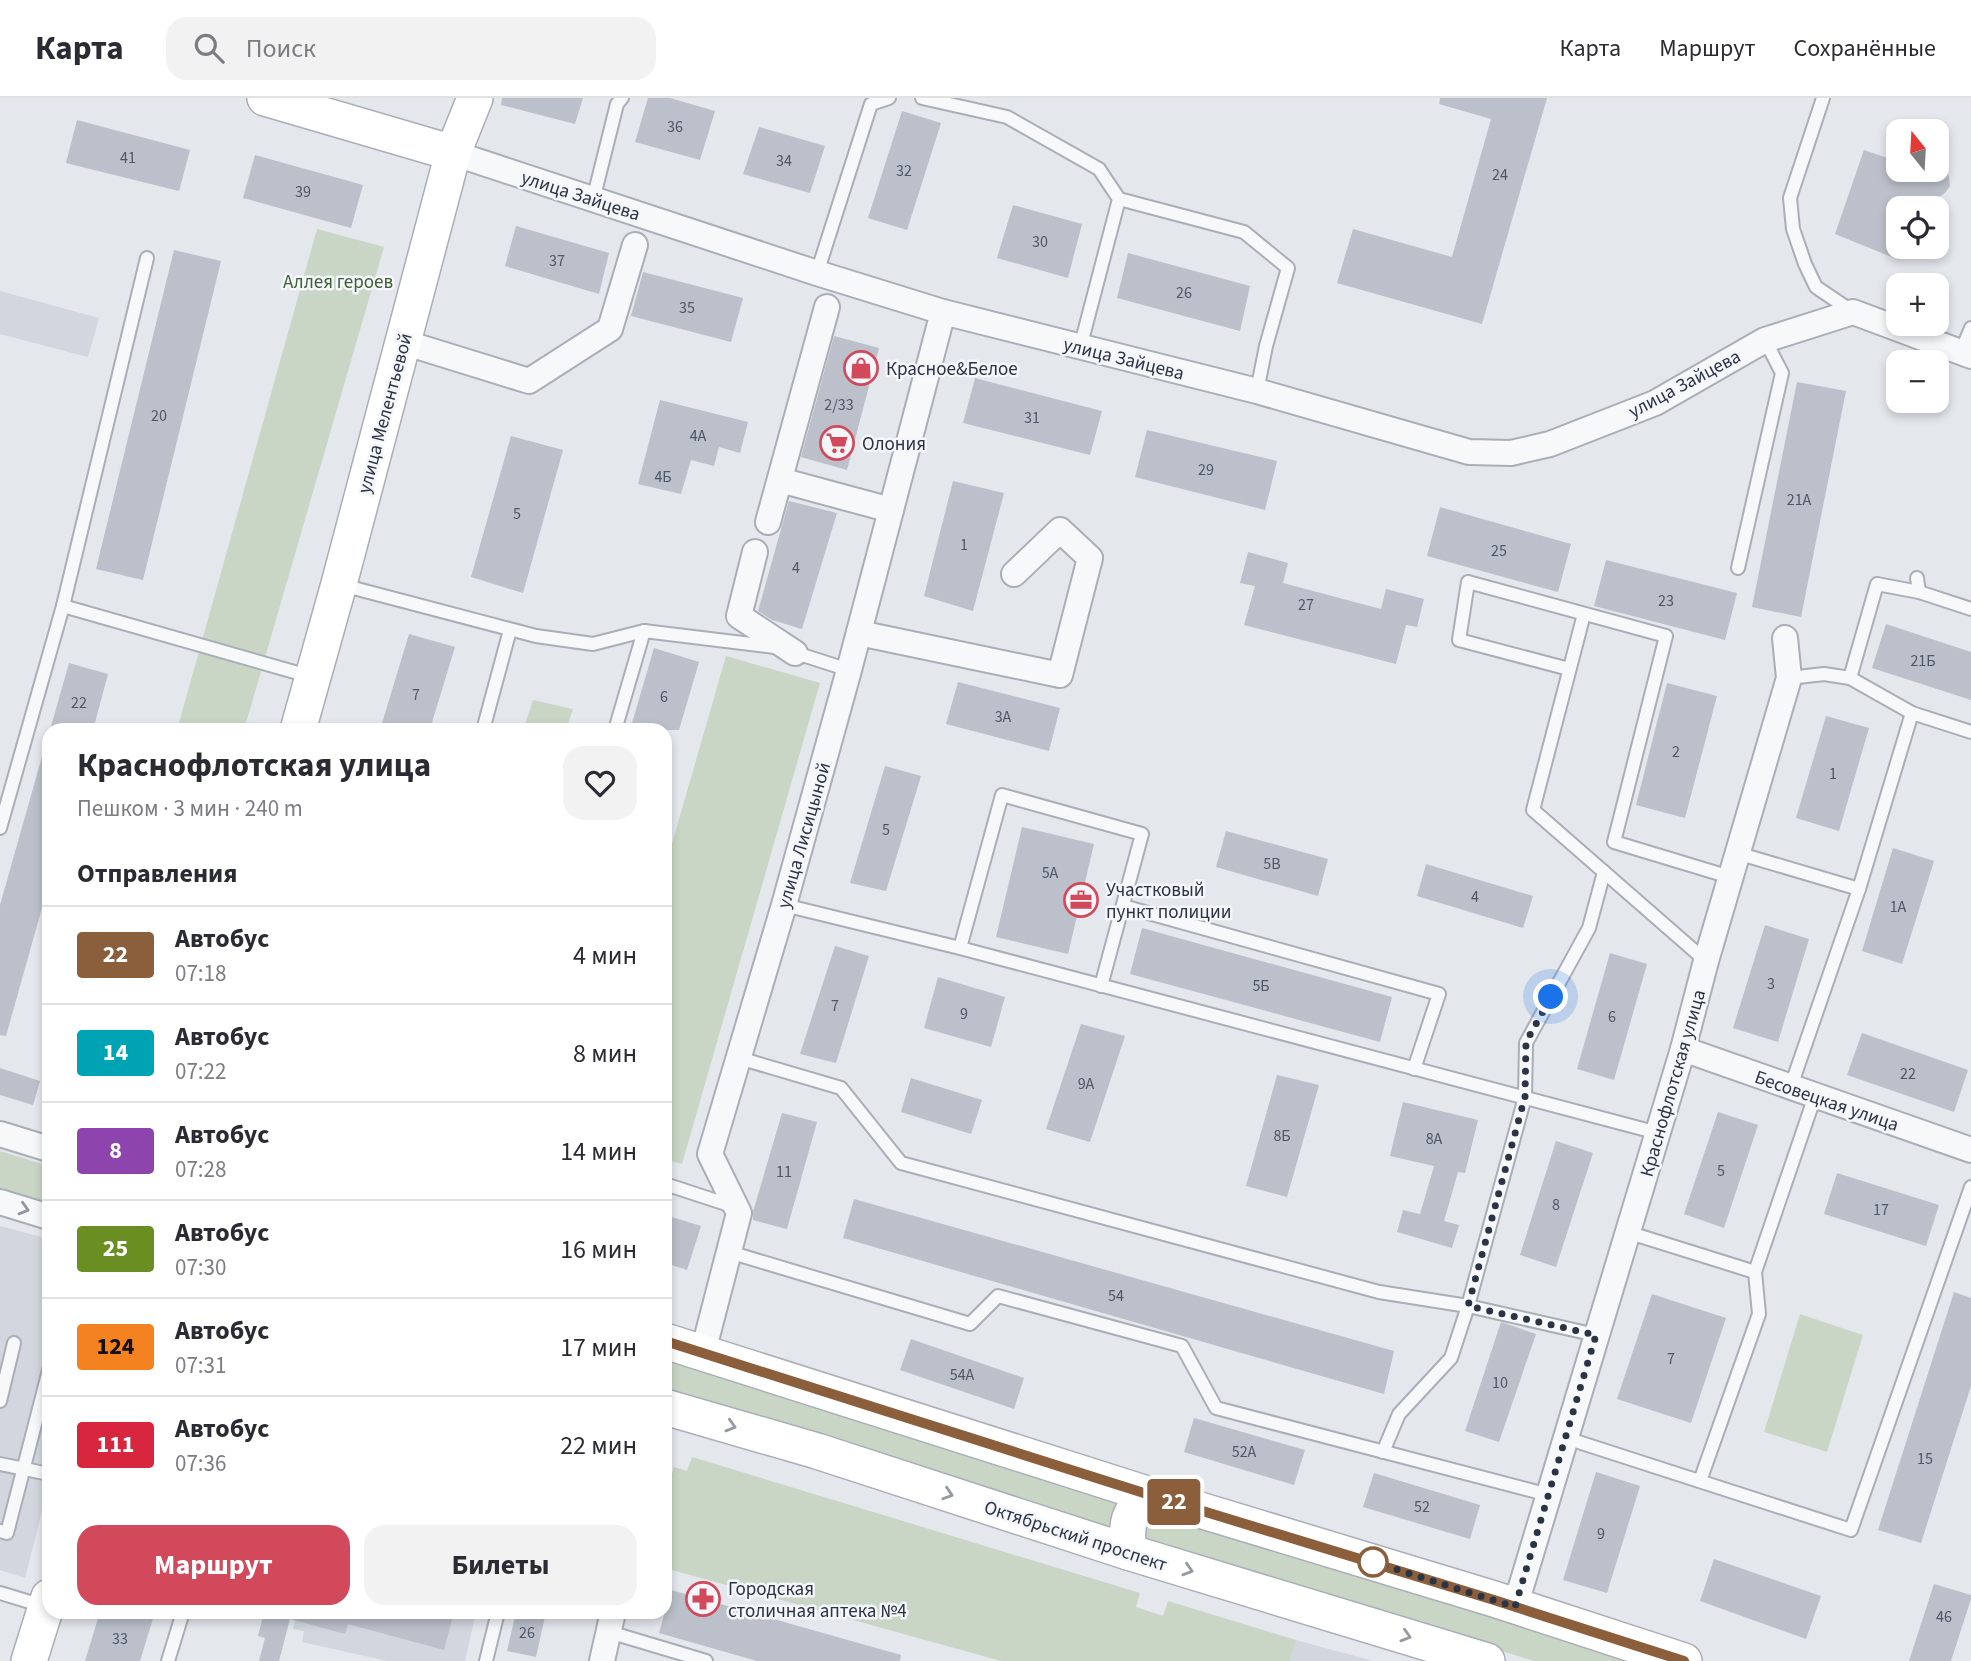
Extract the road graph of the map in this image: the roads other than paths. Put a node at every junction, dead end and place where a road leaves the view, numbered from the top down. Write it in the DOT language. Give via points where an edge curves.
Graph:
graph roads {
  1 [pos="265,98"];
  2 [pos="475,98"];
  3 [pos="622,98"];
  4 [pos="889,98"];
  5 [pos="922,98"];
  6 [pos="1823,98"];
  7 [pos="453,153"];
  8 [pos="1119,199"];
  9 [pos="593,200"];
  10 [pos="635,245"];
  11 [pos="147,258"];
  12 [pos="817,273"];
  13 [pos="827,307"];
  14 [pos="943,312"];
  15 [pos="1853,312"];
  16 [pos="1971,328"];
  17 [pos="1765,340"];
  18 [pos="403,342"];
  19 [pos="1080,348"];
  20 [pos="1966,354"];
  21 [pos="1257,391"];
  22 [pos="780,480"];
  23 [pos="891,510"];
  24 [pos="768,522"];
  25 [pos="755,552"];
  26 [pos="1738,568"];
  27 [pos="1014,574"];
  28 [pos="1917,578"];
  29 [pos="339,584"];
  30 [pos="1919,592"];
  31 [pos="63,606"];
  32 [pos="1971,609"];
  33 [pos="1584,614"];
  34 [pos="510,630"];
  35 [pos="644,631"];
  36 [pos="859,633"];
  37 [pos="1785,638"];
  38 [pos="795,653"];
  39 [pos="1569,669"];
  40 [pos="849,670"];
  41 [pos="313,677"];
  42 [pos="1788,678"];
  43 [pos="1850,678"];
  44 [pos="1912,713"];
  45 [pos="300,723"];
  46 [pos="485,723"];
  47 [pos="617,723"];
  48 [pos="1971,732"];
  49 [pos="0,828"];
  50 [pos="1734,865"];
  51 [pos="1604,872"];
  52 [pos="1859,889"];
  53 [pos="783,905"];
  54 [pos="1123,905"];
  55 [pos="960,948"];
  56 [pos="1706,961"];
  57 [pos="1101,986"];
  58 [pos="1683,1049"];
  59 [pos="739,1058"];
  60 [pos="1414,1069"];
  61 [pos="1791,1086"];
  62 [pos="1815,1096"];
  63 [pos="1525,1097"];
  64 [pos="1658,1133"];
  65 [pos="0,1134"];
  66 [pos="42,1147"];
  67 [pos="1971,1150"];
  68 [pos="672,1186"];
  69 [pos="1971,1187"];
  70 [pos="0,1202"];
  71 [pos="739,1213"];
  72 [pos="42,1215"];
  73 [pos="1628,1232"];
  74 [pos="729,1252"];
  75 [pos="1755,1272"];
  76 [pos="1468,1306"];
  77 [pos="1596,1335"];
  78 [pos="14,1343"];
  79 [pos="672,1343"];
  80 [pos="703,1352"];
  81 [pos="839,1397"];
  82 [pos="42,1399"];
  83 [pos="0,1401"];
  84 [pos="672,1409"];
  85 [pos="1566,1438"];
  86 [pos="817,1451"];
  87 [pos="1383,1452"];
  88 [pos="0,1464"];
  89 [pos="25,1469"];
  90 [pos="42,1473"];
  91 [pos="1700,1481"];
  92 [pos="1147,1494"];
  93 [pos="1549,1495"];
  94 [pos="0,1531"];
  95 [pos="1129,1552"];
  96 [pos="0,1594"];
  97 [pos="42,1601"];
  98 [pos="1515,1607"];
  99 [pos="43,1619"];
  100 [pos="181,1619"];
  101 [pos="497,1619"];
  102 [pos="611,1622"];
  103 [pos="490,1659"];
  104 [pos="29,1661"];
  105 [pos="168,1661"];
  106 [pos="602,1661"];
  107 [pos="706,1661"];
  108 [pos="1487,1661"];
  109 [pos="1684,1661"];
  1 -- 7 [label="main road, улица Зайцева"];
  2 -- 7 [label="main road, улица Мелентьевой"];
  3 -- 9 [label="lane"];
  4 -- 12 [label="lane" via="871,104"];
  5 -- 8 [label="lane" via="1007,117 1099,169"];
  6 -- 15 [label="lane" via="1790,198 1793,229 1816,287"];
  7 -- 9 [label="street, улица Зайцева"];
  7 -- 18 [label="main road, улица Мелентьевой"];
  8 -- 19 [label="lane"];
  8 -- 21 [label="lane" via="1244,232 1288,268"];
  9 -- 12 [label="street, улица Зайцева"];
  10 -- 18 [label="street" via="610,329 529,382"];
  11 -- 31 [label="lane"];
  12 -- 14 [label="street, улица Зайцева"];
  13 -- 22 [label="street"];
  14 -- 19 [label="street, улица Зайцева"];
  14 -- 23 [label="street, улица Лисицыной"];
  15 -- 17 [label="street, улица Зайцева"];
  15 -- 20 [label="street"];
  16 -- 20 [label="lane"];
  17 -- 21 [label="street, улица Зайцева" via="1655,403 1550,444 1511,453 1469,452"];
  17 -- 26 [label="lane" via="1782,373"];
  18 -- 29 [label="main road, улица Мелентьевой"];
  19 -- 21 [label="street, улица Зайцева"];
  22 -- 23 [label="street"];
  22 -- 24 [label="street"];
  23 -- 36 [label="street, улица Лисицыной"];
  25 -- 38 [label="street" via="739,617"];
  27 -- 36 [label="street" via="1060,530 1090,558 1060,675"];
  28 -- 30 [label="lane"];
  29 -- 34 [label="lane"];
  29 -- 41 [label="main road, улица Мелентьевой"];
  30 -- 32 [label="lane"];
  30 -- 43 [label="lane" via="1877,584"];
  31 -- 41 [label="lane"];
  31 -- 49 [label="lane"];
  33 -- 39 [label="lane"];
  33 -- 39 [label="lane" via="1468,582 1459,640"];
  33 -- 50 [label="lane" via="1666,636 1614,842"];
  34 -- 35 [label="lane" via="593,644"];
  34 -- 46 [label="lane"];
  35 -- 38 [label="lane" via="771,645"];
  35 -- 47 [label="lane"];
  36 -- 40 [label="street, улица Лисицыной"];
  37 -- 42 [label="street, Краснофлотская улица"];
  38 -- 40 [label="lane"];
  39 -- 51 [label="lane" via="1533,810"];
  40 -- 53 [label="street, улица Лисицыной"];
  41 -- 45 [label="main road, улица Мелентьевой"];
  42 -- 43 [label="lane" via="1824,674"];
  42 -- 50 [label="street, Краснофлотская улица"];
  43 -- 44 [label="lane"];
  44 -- 48 [label="lane"];
  44 -- 52 [label="lane"];
  50 -- 52 [label="lane"];
  50 -- 56 [label="street, Краснофлотская улица"];
  51 -- 56 [label="lane"];
  51 -- 63 [label="lane" via="1589,928 1526,1042"];
  52 -- 61 [label="lane"];
  53 -- 55 [label="lane"];
  53 -- 59 [label="street, улица Лисицыной"];
  54 -- 55 [label="lane" via="1142,835 1002,794"];
  54 -- 57 [label="lane"];
  54 -- 60 [label="lane" via="1439,994"];
  55 -- 57 [label="lane"];
  56 -- 58 [label="street, Краснофлотская улица"];
  57 -- 60 [label="lane"];
  58 -- 61 [label="street, Бесовецкая улица"];
  58 -- 64 [label="street, Краснофлотская улица"];
  59 -- 71 [label="street, улица Лисицыной" via="710,1154"];
  59 -- 76 [label="lane" via="841,1088 901,1163 1379,1292"];
  60 -- 63 [label="lane"];
  61 -- 62 [label="street, Бесовецкая улица"];
  62 -- 67 [label="street, Бесовецкая улица"];
  62 -- 75 [label="lane"];
  63 -- 64 [label="lane"];
  63 -- 76 [label="lane"];
  64 -- 73 [label="street, Краснофлотская улица"];
  65 -- 66 [label="street"];
  68 -- 71 [label="lane" via="726,1204"];
  69 -- 91 [label="lane" via="1852,1531"];
  70 -- 72 [label="street, one-way"];
  71 -- 74 [label="street"];
  73 -- 75 [label="lane"];
  73 -- 77 [label="street, Краснофлотская улица"];
  74 -- 80 [label="street"];
  74 -- 87 [label="lane" via="970,1324 998,1296 1182,1346 1216,1408"];
  75 -- 91 [label="lane" via="1759,1314"];
  76 -- 77 [label="lane"];
  76 -- 87 [label="lane" via="1451,1357 1399,1414"];
  77 -- 85 [label="street, Краснофлотская улица"];
  78 -- 83 [label="lane"];
  79 -- 80 [label="main road"];
  80 -- 81 [label="main road"];
  81 -- 86 [label="main road" via="846,1419 840,1440"];
  81 -- 92 [label="main road"];
  82 -- 89 [label="lane"];
  84 -- 86 [label="main road, Октябрьский проспект, one-way"];
  85 -- 91 [label="lane"];
  85 -- 93 [label="street, Краснофлотская улица"];
  86 -- 95 [label="main road, Октябрьский проспект, one-way"];
  87 -- 93 [label="lane"];
  88 -- 89 [label="lane"];
  89 -- 90 [label="lane"];
  89 -- 94 [label="lane" via="7,1533"];
  92 -- 95 [label="main road" via="1134,1507 1127,1526"];
  92 -- 98 [label="main road"];
  93 -- 98 [label="street, Краснофлотская улица"];
  95 -- 108 [label="main road, Октябрьский проспект, one-way"];
  96 -- 97 [label="lane"];
  98 -- 109 [label="main road"];
  99 -- 104 [label="main road"];
  100 -- 105 [label="lane"];
  101 -- 103 [label="lane"];
  102 -- 106 [label="street"];
  102 -- 107 [label="lane"];
}
